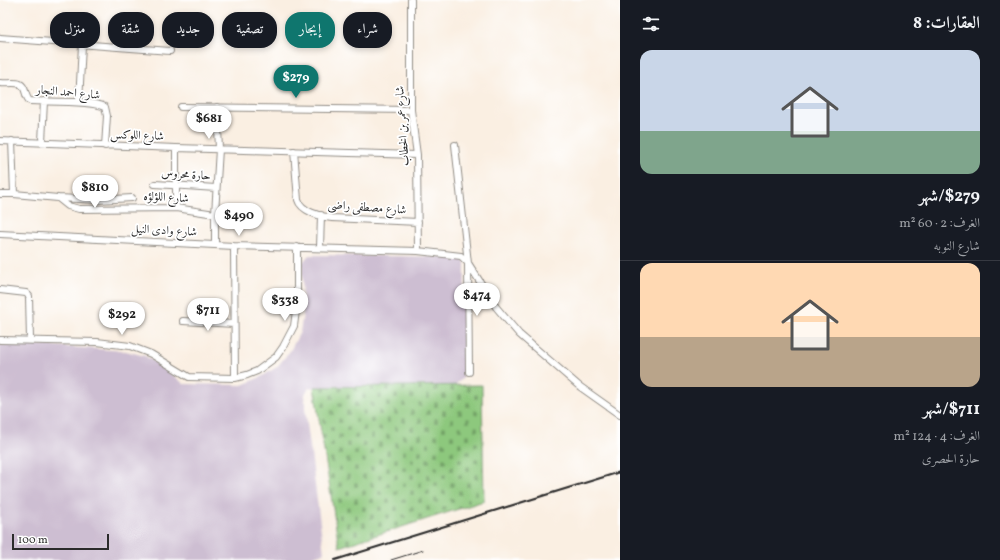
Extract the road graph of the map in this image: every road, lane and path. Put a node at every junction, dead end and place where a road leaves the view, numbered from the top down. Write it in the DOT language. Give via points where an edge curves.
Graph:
graph roads {
  1 [pos="411,0"];
  2 [pos="0,38"];
  3 [pos="50,42"];
  4 [pos="100,46"];
  5 [pos="82,48"];
  6 [pos="170,51"];
  7 [pos="0,83"];
  8 [pos="44,101"];
  9 [pos="79,102"];
  10 [pos="181,107"];
  11 [pos="217,107"];
  12 [pos="411,110"];
  13 [pos="0,141"];
  14 [pos="12,141"];
  15 [pos="42,142"];
  16 [pos="455,144"];
  17 [pos="105,146"];
  18 [pos="176,148"];
  19 [pos="219,149"];
  20 [pos="294,151"];
  21 [pos="417,155"];
  22 [pos="155,184"];
  23 [pos="176,185"];
  24 [pos="216,188"];
  25 [pos="0,194"];
  26 [pos="14,194"];
  27 [pos="58,198"];
  28 [pos="132,198"];
  29 [pos="176,208"];
  30 [pos="215,214"];
  31 [pos="321,215"];
  32 [pos="418,222"];
  33 [pos="0,234"];
  34 [pos="215,245"];
  35 [pos="234,246"];
  36 [pos="297,247"];
  37 [pos="320,248"];
  38 [pos="418,251"];
  39 [pos="468,263"];
  40 [pos="0,290"];
  41 [pos="183,321"];
  42 [pos="234,324"];
  43 [pos="0,340"];
  44 [pos="30,340"];
  45 [pos="469,372"];
  46 [pos="235,378"];
  47 [pos="620,415"];
  1 -- 12 [label="street, شارع عمر بن الخطاب"];
  2 -- 3 [label="street"];
  4 -- 6 [label="street"];
  5 -- 9 [label="street"];
  7 -- 8 [label="street, شارع احمد النجار" via="21,84 28,100"];
  8 -- 9 [label="street, شارع احمد النجار"];
  8 -- 15 [label="street"];
  9 -- 17 [label="street, شارع احمد النجار" via="105,107"];
  10 -- 11 [label="street"];
  11 -- 12 [label="street"];
  11 -- 19 [label="street"];
  12 -- 21 [label="street, شارع عمر بن الخطاب"];
  13 -- 14 [label="street, شارع اللوكس"];
  14 -- 15 [label="street, شارع اللوكس"];
  14 -- 26 [label="street"];
  15 -- 17 [label="street, شارع اللوكس"];
  16 -- 39 [label="street"];
  17 -- 18 [label="street, شارع اللوكس"];
  18 -- 19 [label="street, شارع اللوكس"];
  18 -- 23 [label="street"];
  19 -- 20 [label="street, شارع اللوكس"];
  19 -- 24 [label="street"];
  20 -- 21 [label="street, شارع اللوكس"];
  20 -- 31 [label="street, شارع مصطفى راضى" via="299,202 304,208"];
  21 -- 32 [label="street, شارع عمر بن الخطاب"];
  22 -- 23 [label="street, حارة محروس"];
  23 -- 24 [label="street, حارة محروس"];
  23 -- 29 [label="street"];
  24 -- 30 [label="street"];
  25 -- 26 [label="street, شارع اللؤلؤه"];
  26 -- 27 [label="street, شارع اللؤلؤه"];
  27 -- 28 [label="street"];
  27 -- 29 [label="street, شارع اللؤلؤه" via="68,206 79,209"];
  29 -- 30 [label="street, شارع اللؤلؤه"];
  30 -- 34 [label="street"];
  31 -- 32 [label="street, شارع مصطفى راضى" via="332,218"];
  31 -- 37 [label="street"];
  32 -- 38 [label="street, شارع عمر بن الخطاب"];
  33 -- 34 [label="street, شارع وادى النيل"];
  34 -- 35 [label="street, شارع وادى النيل"];
  35 -- 36 [label="street, شارع وادى النيل"];
  35 -- 42 [label="street"];
  36 -- 37 [label="street, شارع وادى النيل"];
  36 -- 46 [label="street" via="296,315 289,337 283,348 267,364"];
  37 -- 38 [label="street, شارع وادى النيل"];
  38 -- 39 [label="street, شارع وادى النيل" via="461,256"];
  39 -- 45 [label="street"];
  39 -- 47 [label="street" via="496,307 519,334 579,386"];
  40 -- 44 [label="street" via="26,293 29,296"];
  41 -- 42 [label="street"];
  42 -- 46 [label="street"];
  43 -- 44 [label="street"];
  44 -- 46 [label="street" via="97,342 130,346 151,354 189,377"];
}
